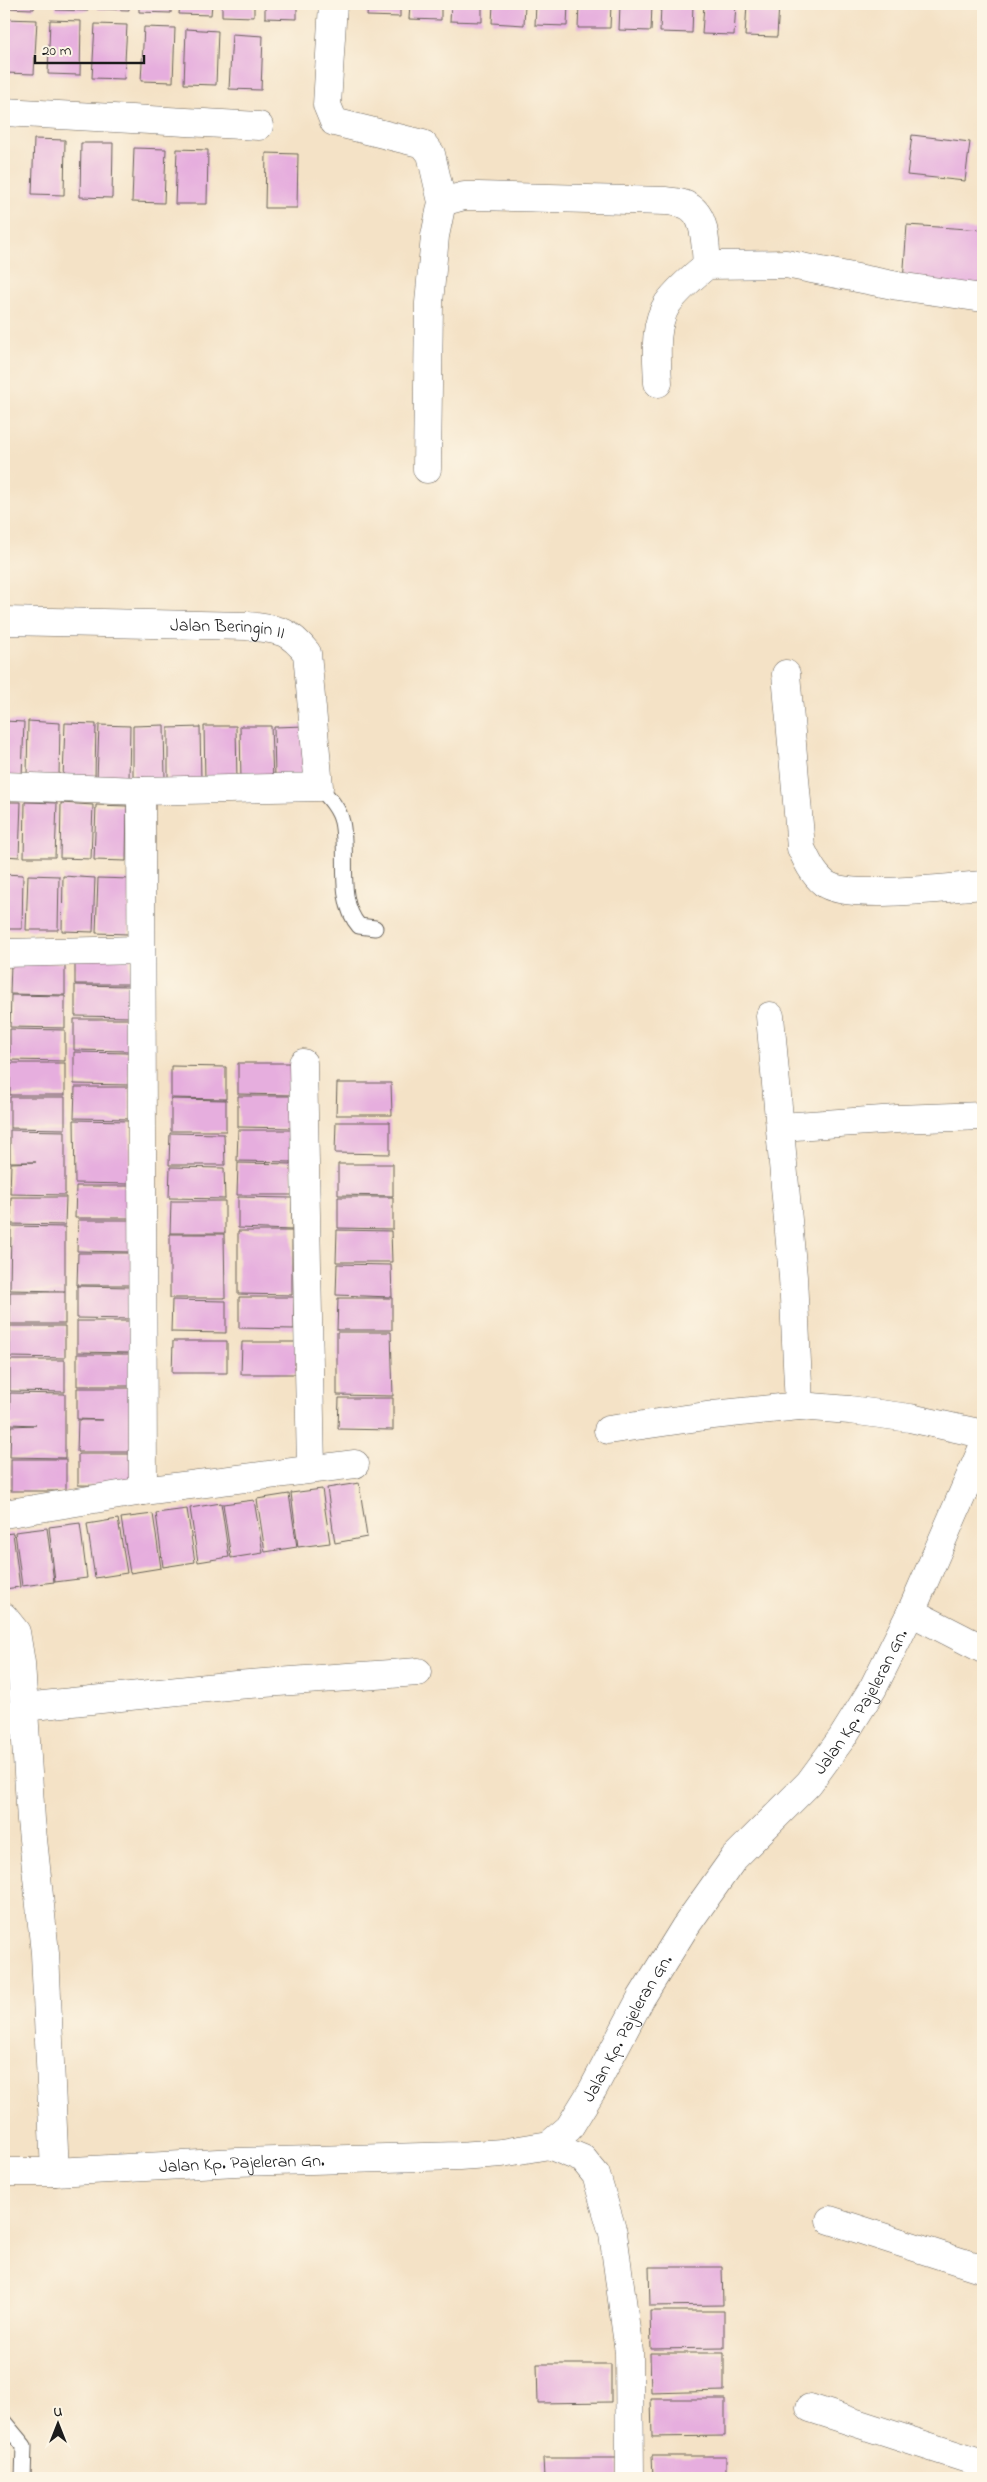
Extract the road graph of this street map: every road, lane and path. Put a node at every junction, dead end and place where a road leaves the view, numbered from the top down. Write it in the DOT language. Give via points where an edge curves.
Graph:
graph roads {
  1 [pos="333,4"];
  2 [pos="4,112"];
  3 [pos="259,126"];
  4 [pos="442,202"];
  5 [pos="707,264"];
  6 [pos="983,298"];
  7 [pos="658,383"];
  8 [pos="428,469"];
  9 [pos="4,621"];
  10 [pos="786,674"];
  11 [pos="4,786"];
  12 [pos="319,787"];
  13 [pos="141,791"];
  14 [pos="983,885"];
  15 [pos="375,928"];
  16 [pos="140,950"];
  17 [pos="4,953"];
  18 [pos="770,1016"];
  19 [pos="303,1063"];
  20 [pos="983,1116"];
  21 [pos="781,1127"];
  22 [pos="799,1406"];
  23 [pos="608,1430"];
  24 [pos="983,1434"];
  25 [pos="983,1447"];
  26 [pos="355,1464"];
  27 [pos="310,1469"];
  28 [pos="143,1491"];
  29 [pos="4,1514"];
  30 [pos="911,1612"];
  31 [pos="4,1617"];
  32 [pos="983,1649"];
  33 [pos="418,1672"];
  34 [pos="24,1706"];
  35 [pos="549,2145"];
  36 [pos="4,2172"];
  37 [pos="56,2172"];
  38 [pos="830,2220"];
  39 [pos="983,2268"];
  40 [pos="810,2408"];
  41 [pos="4,2422"];
  42 [pos="983,2464"];
  43 [pos="22,2478"];
  44 [pos="630,2478"];
  1 -- 4 [label="street" via="327,105 334,122 423,144 431,154"];
  2 -- 3 [label="street"];
  4 -- 5 [label="street" via="478,196 666,201 686,205 697,213 702,226"];
  4 -- 8 [label="street" via="435,236 429,303"];
  5 -- 6 [label="street" via="786,264 898,286"];
  5 -- 7 [label="street" via="668,304 659,327"];
  9 -- 12 [label="street, Jalan Beringin II" via="248,626 277,630 294,637 307,653"];
  10 -- 14 [label="street" via="801,848 811,869 825,884 848,892"];
  11 -- 13 [label="street"];
  12 -- 13 [label="street"];
  12 -- 15 [label="lane" via="333,802 342,821 351,917 359,926"];
  13 -- 16 [label="street"];
  16 -- 17 [label="street"];
  16 -- 28 [label="street"];
  18 -- 21 [label="street"];
  19 -- 27 [label="street"];
  20 -- 21 [label="street"];
  21 -- 22 [label="street"];
  22 -- 23 [label="street"];
  22 -- 24 [label="street" via="910,1418"];
  25 -- 30 [label="street, Jalan Kp. Pajeleran Gn."];
  26 -- 27 [label="street"];
  27 -- 28 [label="street"];
  28 -- 29 [label="street"];
  30 -- 32 [label="street"];
  30 -- 35 [label="street, Jalan Kp. Pajeleran Gn." via="873,1688 842,1738 808,1783 734,1858 685,1927 641,1998 569,2128"];
  31 -- 34 [label="street" via="16,1632"];
  33 -- 34 [label="street" via="236,1685"];
  34 -- 37 [label="street" via="31,1820 45,1953"];
  35 -- 37 [label="street, Jalan Kp. Pajeleran Gn." via="459,2156 236,2162"];
  35 -- 44 [label="street" via="583,2159 596,2175 613,2233 630,2352"];
  36 -- 37 [label="street, Jalan Kp. Pajeleran Gn."];
  38 -- 39 [label="street"];
  40 -- 42 [label="street"];
  41 -- 43 [label="lane" via="24,2446"];
}
